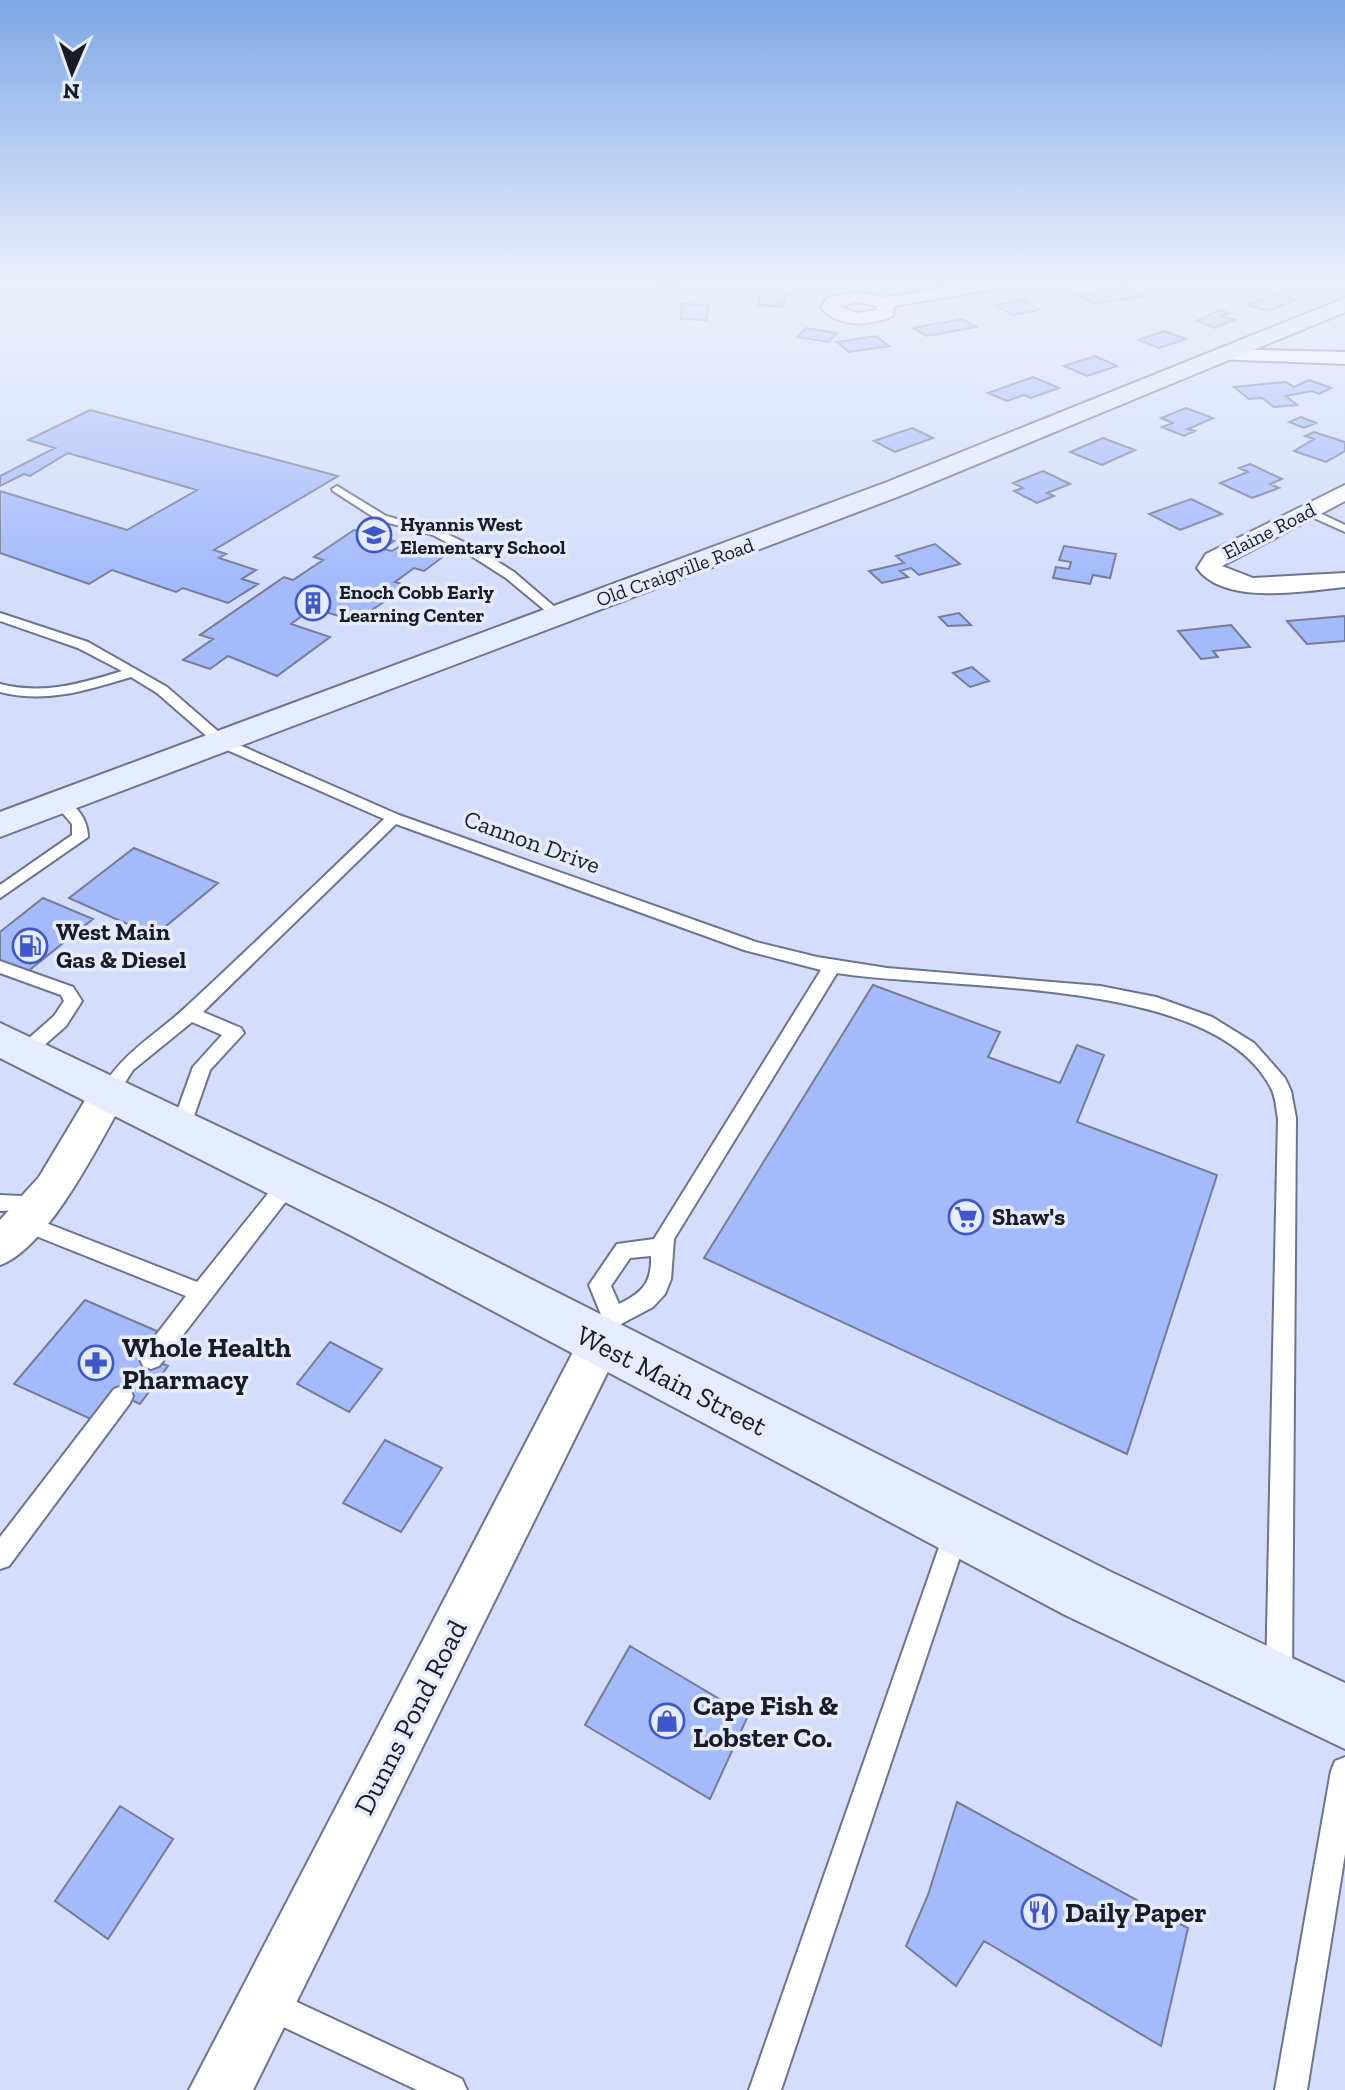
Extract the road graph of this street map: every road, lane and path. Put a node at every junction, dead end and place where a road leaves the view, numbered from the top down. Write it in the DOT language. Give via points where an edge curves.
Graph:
graph roads {
  1 [pos="1159,382"];
  2 [pos="337,489"];
  3 [pos="1345,492"];
  4 [pos="1307,511"];
  5 [pos="1345,529"];
  6 [pos="1345,580"];
  7 [pos="557,614"];
  8 [pos="0,617"];
  9 [pos="133,672"];
  10 [pos="0,688"];
  11 [pos="223,743"];
  12 [pos="61,803"];
  13 [pos="394,818"];
  14 [pos="0,825"];
  15 [pos="0,893"];
  16 [pos="833,965"];
  17 [pos="0,967"];
  18 [pos="190,1014"];
  19 [pos="13,1045"];
  20 [pos="109,1092"];
  21 [pos="181,1128"];
  22 [pos="290,1181"];
  23 [pos="16,1219"];
  24 [pos="659,1247"];
  25 [pos="201,1293"];
  26 [pos="606,1330"];
  27 [pos="151,1359"];
  28 [pos="122,1396"];
  29 [pos="959,1526"];
  30 [pos="0,1557"];
  31 [pos="1279,1687"];
  32 [pos="1345,1717"];
  33 [pos="1345,1771"];
  34 [pos="265,2002"];
  35 [pos="220,2090"];
  36 [pos="451,2090"];
  37 [pos="765,2090"];
  38 [pos="1291,2090"];
  1 -- 7 [label="street, Old Craigville Road" via="896,488"];
  2 -- 7 [label="lane" via="382,518 437,533 474,552"];
  3 -- 4 [label="street, Elaine Road"];
  4 -- 5 [label="lane"];
  4 -- 6 [label="street, Elaine Road" via="1210,562 1209,568 1217,576 1273,586"];
  7 -- 11 [label="street, Old Craigville Road"];
  8 -- 9 [label="lane, Cannon Drive" via="83,645"];
  9 -- 10 [label="lane" via="62,692"];
  9 -- 11 [label="lane, Cannon Drive"];
  11 -- 12 [label="street, Old Craigville Road"];
  11 -- 13 [label="lane, Cannon Drive"];
  12 -- 14 [label="street, Old Craigville Road"];
  12 -- 15 [label="lane" via="80,823 80,837"];
  13 -- 16 [label="lane, Cannon Drive" via="750,946"];
  13 -- 18 [label="lane"];
  16 -- 24 [label="lane"];
  16 -- 31 [label="lane, Cannon Drive" via="1144,999 1189,1014 1237,1040 1279,1084 1287,1118"];
  17 -- 19 [label="lane" via="67,991 73,1001 60,1021"];
  18 -- 20 [label="lane" via="127,1065"];
  18 -- 21 [label="lane" via="235,1033 202,1067"];
  19 -- 20 [label="street, West Main Street"];
  20 -- 21 [label="street, West Main Street"];
  20 -- 23 [label="street" via="53,1188"];
  21 -- 22 [label="street, West Main Street"];
  22 -- 25 [label="lane"];
  22 -- 26 [label="street, West Main Street"];
  23 -- 25 [label="lane"];
  24 -- 26 [label="lane" via="662,1275 645,1303"];
  24 -- 26 [label="lane" via="624,1250 600,1285"];
  25 -- 27 [label="lane"];
  26 -- 29 [label="street, West Main Street"];
  26 -- 34 [label="street, Dunns Pond Road"];
  28 -- 30 [label="lane"];
  29 -- 31 [label="street, West Main Street"];
  29 -- 37 [label="lane"];
  31 -- 32 [label="street, West Main Street"];
  33 -- 38 [label="lane"];
  34 -- 35 [label="street, Dunns Pond Road"];
  34 -- 36 [label="lane"];
}
